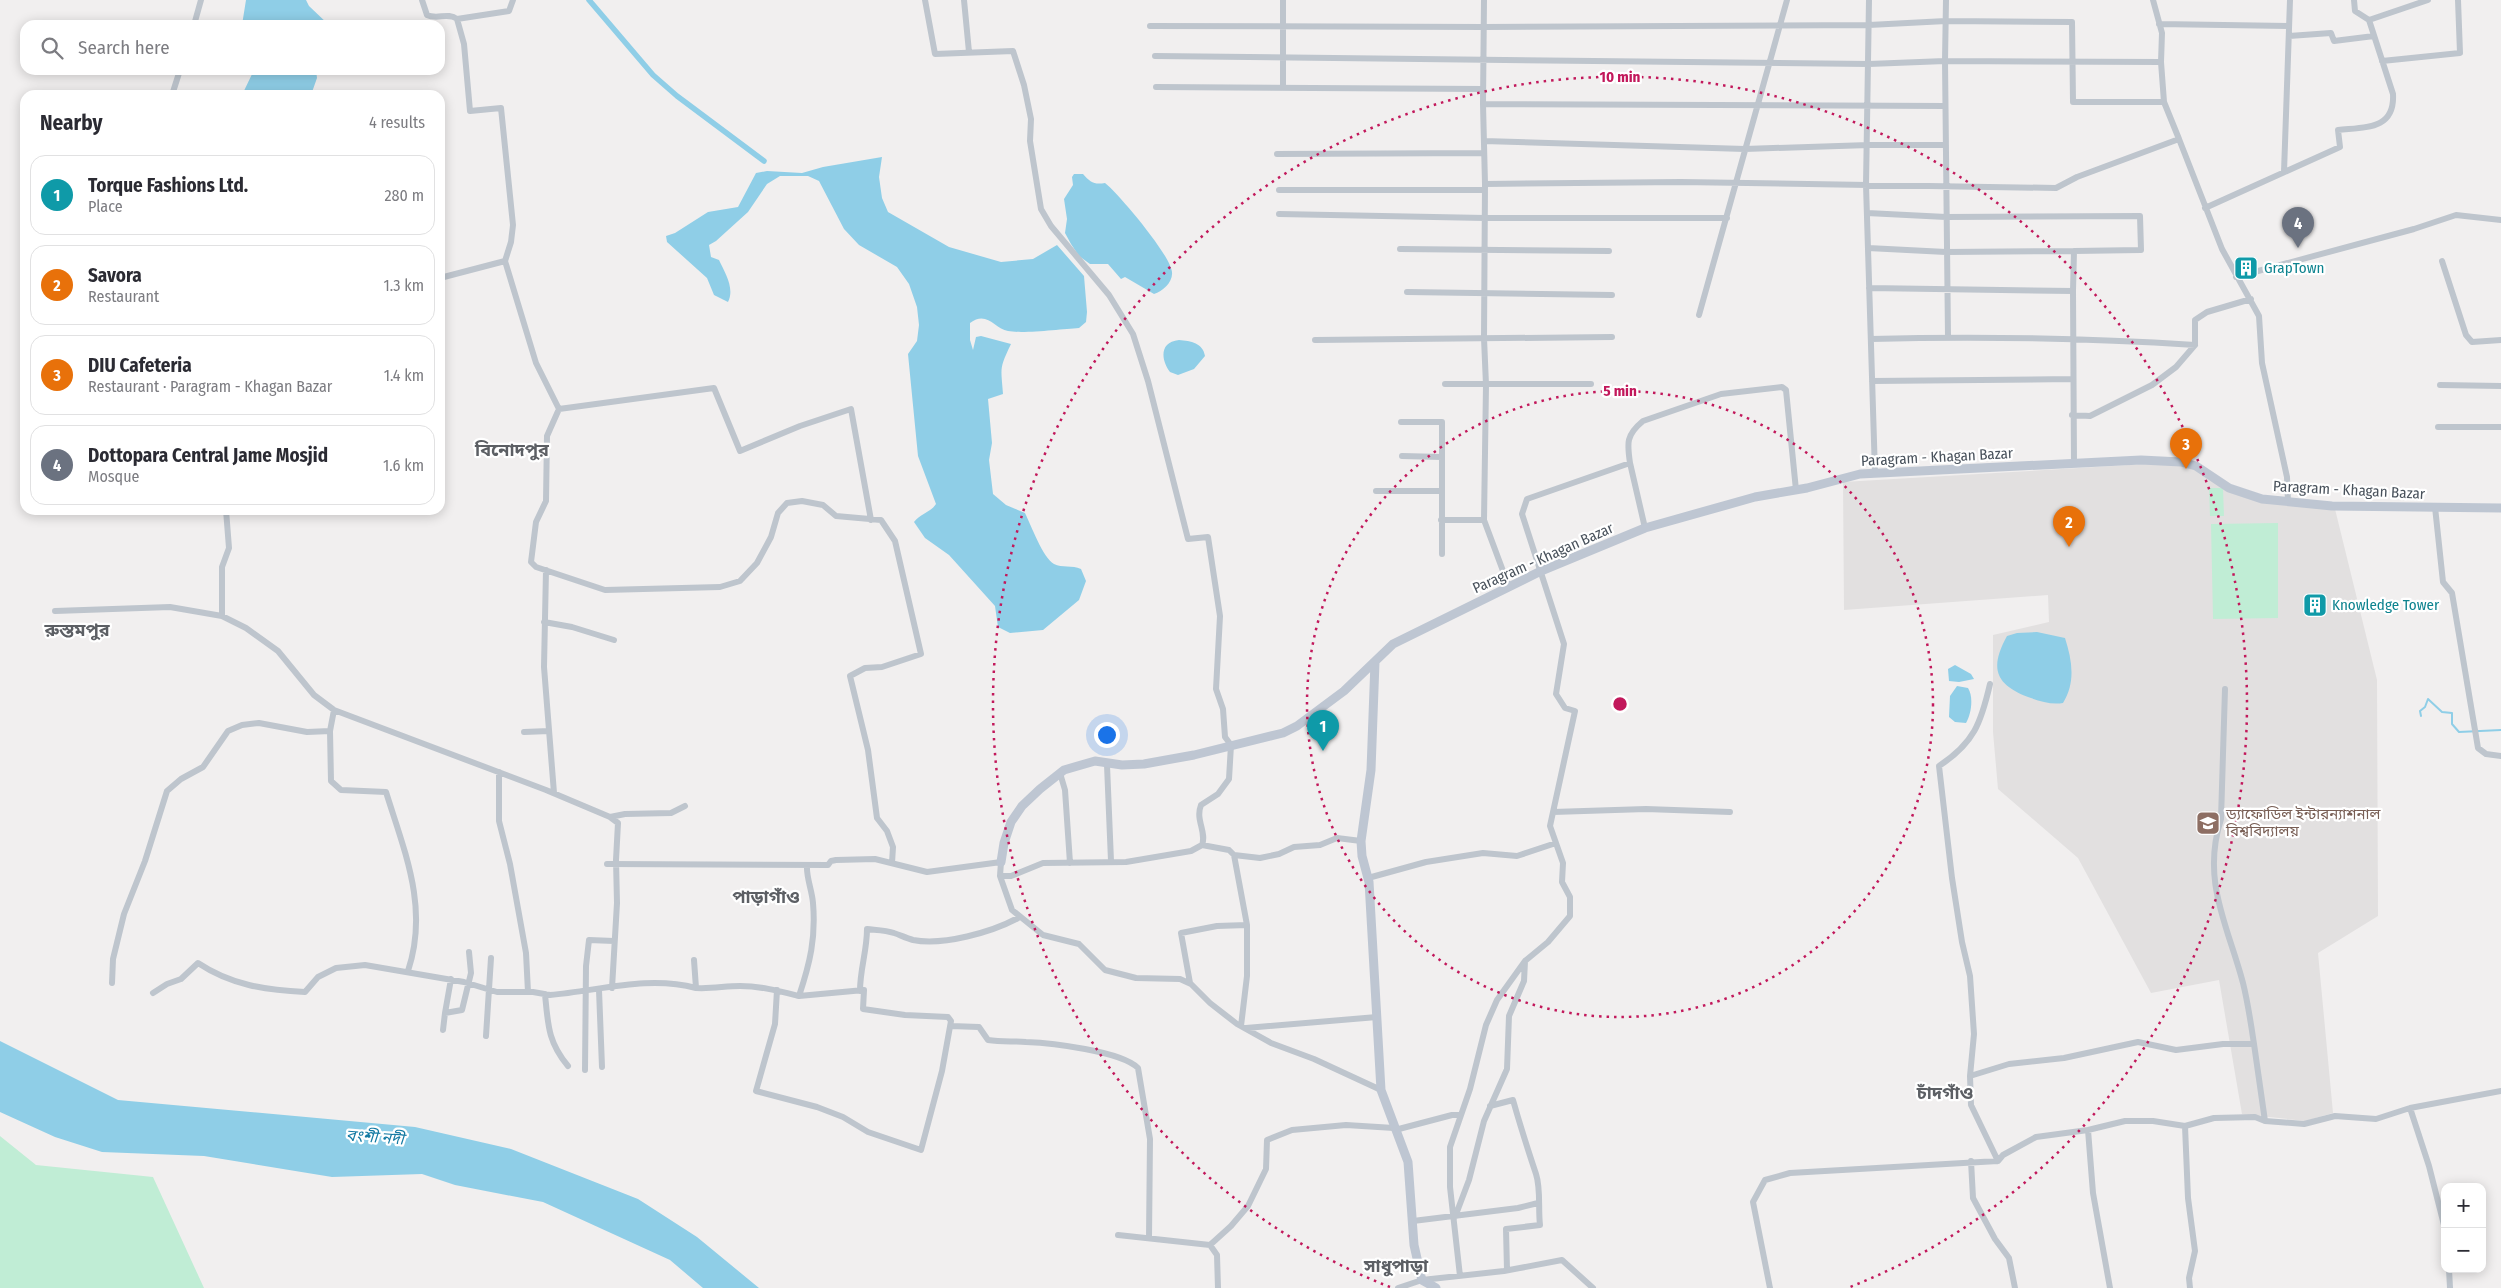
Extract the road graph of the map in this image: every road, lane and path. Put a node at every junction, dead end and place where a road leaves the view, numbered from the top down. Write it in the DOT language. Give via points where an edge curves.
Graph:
graph roads {
  1 [pos="201,0"];
  2 [pos="422,0"];
  3 [pos="513,0"];
  4 [pos="925,0"];
  5 [pos="964,0"];
  6 [pos="1283,0"];
  7 [pos="1484,0"];
  8 [pos="1787,0"];
  9 [pos="1869,0"];
  10 [pos="1946,0"];
  11 [pos="2153,0"];
  12 [pos="2290,0"];
  13 [pos="2354,0"];
  14 [pos="2428,0"];
  15 [pos="2458,0"];
  16 [pos="457,19"];
  17 [pos="195,20"];
  18 [pos="1946,20"];
  19 [pos="2369,20"];
  20 [pos="2159,24"];
  21 [pos="1781,25"];
  22 [pos="1869,25"];
  23 [pos="1150,26"];
  24 [pos="1283,26"];
  25 [pos="1484,26"];
  26 [pos="2289,26"];
  27 [pos="2289,36"];
  28 [pos="2374,36"];
  29 [pos="969,52"];
  30 [pos="1154,56"];
  31 [pos="1283,58"];
  32 [pos="1483,61"];
  33 [pos="1945,61"];
  34 [pos="2382,61"];
  35 [pos="2073,62"];
  36 [pos="2161,62"];
  37 [pos="1770,64"];
  38 [pos="1869,64"];
  39 [pos="178,75"];
  40 [pos="1156,87"];
  41 [pos="1283,87"];
  42 [pos="1483,89"];
  43 [pos="174,90"];
  44 [pos="2164,102"];
  45 [pos="1483,104"];
  46 [pos="1758,105"];
  47 [pos="1869,106"];
  48 [pos="1946,106"];
  49 [pos="2179,139"];
  50 [pos="1484,141"];
  51 [pos="1869,144"];
  52 [pos="1946,145"];
  53 [pos="1745,150"];
  54 [pos="1484,153"];
  55 [pos="1277,154"];
  56 [pos="2284,172"];
  57 [pos="1737,183"];
  58 [pos="1866,185"];
  59 [pos="1946,186"];
  60 [pos="1485,187"];
  61 [pos="1279,190"];
  62 [pos="2206,208"];
  63 [pos="1867,213"];
  64 [pos="1279,214"];
  65 [pos="1946,217"];
  66 [pos="1484,218"];
  67 [pos="1727,218"];
  68 [pos="2501,220"];
  69 [pos="1868,248"];
  70 [pos="1400,249"];
  71 [pos="1608,250"];
  72 [pos="1484,251"];
  73 [pos="2074,251"];
  74 [pos="1946,252"];
  75 [pos="505,261"];
  76 [pos="2442,261"];
  77 [pos="2236,276"];
  78 [pos="445,277"];
  79 [pos="1869,288"];
  80 [pos="1947,291"];
  81 [pos="1406,292"];
  82 [pos="2074,292"];
  83 [pos="1484,294"];
  84 [pos="1612,295"];
  85 [pos="2251,299"];
  86 [pos="1699,315"];
  87 [pos="1948,337"];
  88 [pos="1484,338"];
  89 [pos="1612,338"];
  90 [pos="2073,338"];
  91 [pos="1871,339"];
  92 [pos="1315,340"];
  93 [pos="2501,340"];
  94 [pos="2195,345"];
  95 [pos="2073,379"];
  96 [pos="1872,382"];
  97 [pos="1445,384"];
  98 [pos="1591,384"];
  99 [pos="1486,385"];
  100 [pos="2440,385"];
  101 [pos="2501,386"];
  102 [pos="558,409"];
  103 [pos="2072,416"];
  104 [pos="1401,422"];
  105 [pos="2501,426"];
  106 [pos="2438,427"];
  107 [pos="1402,456"];
  108 [pos="1442,457"];
  109 [pos="1630,463"];
  110 [pos="2074,464"];
  111 [pos="1874,473"];
  112 [pos="1796,490"];
  113 [pos="1376,491"];
  114 [pos="1441,491"];
  115 [pos="2288,502"];
  116 [pos="2435,507"];
  117 [pos="2501,508"];
  118 [pos="226,515"];
  119 [pos="871,520"];
  120 [pos="1441,520"];
  121 [pos="1484,520"];
  122 [pos="1645,528"];
  123 [pos="1442,554"];
  124 [pos="546,570"];
  125 [pos="1541,571"];
  126 [pos="1509,587"];
  127 [pos="55,611"];
  128 [pos="222,616"];
  129 [pos="544,622"];
  130 [pos="614,640"];
  131 [pos="1375,662"];
  132 [pos="1990,684"];
  133 [pos="2225,689"];
  134 [pos="334,710"];
  135 [pos="330,731"];
  136 [pos="550,731"];
  137 [pos="524,732"];
  138 [pos="1228,741"];
  139 [pos="2501,756"];
  140 [pos="1107,765"];
  141 [pos="499,772"];
  142 [pos="1060,773"];
  143 [pos="554,793"];
  144 [pos="685,806"];
  145 [pos="1553,812"];
  146 [pos="1730,812"];
  147 [pos="610,818"];
  148 [pos="1361,841"];
  149 [pos="1556,843"];
  150 [pos="1202,846"];
  151 [pos="1234,855"];
  152 [pos="1111,861"];
  153 [pos="1000,862"];
  154 [pos="616,863"];
  155 [pos="892,863"];
  156 [pos="1070,863"];
  157 [pos="607,864"];
  158 [pos="807,864"];
  159 [pos="1000,876"];
  160 [pos="1368,878"];
  161 [pos="1018,918"];
  162 [pos="1247,925"];
  163 [pos="614,941"];
  164 [pos="469,952"];
  165 [pos="491,958"];
  166 [pos="694,960"];
  167 [pos="1525,960"];
  168 [pos="408,971"];
  169 [pos="451,979"];
  170 [pos="112,983"];
  171 [pos="467,983"];
  172 [pos="1190,983"];
  173 [pos="488,988"];
  174 [pos="612,988"];
  175 [pos="696,988"];
  176 [pos="599,990"];
  177 [pos="777,990"];
  178 [pos="586,991"];
  179 [pos="860,991"];
  180 [pos="528,992"];
  181 [pos="153,993"];
  182 [pos="545,994"];
  183 [pos="799,996"];
  184 [pos="445,1014"];
  185 [pos="1376,1017"];
  186 [pos="950,1026"];
  187 [pos="1243,1027"];
  188 [pos="443,1030"];
  189 [pos="486,1036"];
  190 [pos="2254,1044"];
  191 [pos="568,1066"];
  192 [pos="602,1067"];
  193 [pos="585,1070"];
  194 [pos="1970,1076"];
  195 [pos="1381,1090"];
  196 [pos="2501,1091"];
  197 [pos="1490,1106"];
  198 [pos="2410,1108"];
  199 [pos="1460,1115"];
  200 [pos="2265,1121"];
  201 [pos="2185,1126"];
  202 [pos="1395,1129"];
  203 [pos="2088,1130"];
  204 [pos="1971,1161"];
  205 [pos="1998,1161"];
  206 [pos="1538,1203"];
  207 [pos="1455,1217"];
  208 [pos="1413,1221"];
  209 [pos="2445,1228"];
  210 [pos="1118,1234"];
  211 [pos="1149,1238"];
  212 [pos="1210,1245"];
  213 [pos="1507,1270"];
  214 [pos="2448,1273"];
  215 [pos="1460,1276"];
  216 [pos="1422,1280"];
  217 [pos="1216,1287"];
  218 [pos="1398,1288"];
  219 [pos="1436,1288"];
  220 [pos="1593,1288"];
  221 [pos="1770,1288"];
  222 [pos="2015,1288"];
  223 [pos="2110,1288"];
  224 [pos="2190,1288"];
  225 [pos="2450,1288"];
  1 -- 17 [label="street"];
  2 -- 16 [label="street" via="430,17 451,16"];
  3 -- 16 [label="street" via="509,11"];
  4 -- 29 [label="street" via="935,54"];
  5 -- 29 [label="street"];
  6 -- 24 [label="street"];
  7 -- 25 [label="street"];
  8 -- 21 [label="street"];
  9 -- 22 [label="street"];
  10 -- 18 [label="street"];
  11 -- 20 [label="street"];
  12 -- 26 [label="street"];
  13 -- 19 [label="street" via="2355,11"];
  14 -- 19 [label="street"];
  15 -- 34 [label="street" via="2460,53"];
  16 -- 75 [label="street" via="464,44 470,111 501,108 513,225"];
  18 -- 22 [label="street"];
  18 -- 33 [label="street"];
  18 -- 35 [label="street" via="2072,22"];
  19 -- 28 [label="street"];
  20 -- 26 [label="street"];
  20 -- 36 [label="street" via="2162,33"];
  21 -- 22 [label="street"];
  21 -- 25 [label="street"];
  21 -- 37 [label="street"];
  22 -- 38 [label="street"];
  23 -- 24 [label="street"];
  24 -- 25 [label="street"];
  24 -- 31 [label="street"];
  25 -- 32 [label="street"];
  26 -- 27 [label="street"];
  27 -- 28 [label="street" via="2331,34 2334,41"];
  27 -- 56 [label="street"];
  28 -- 34 [label="street"];
  29 -- 138 [label="street" via="1013,51 1024,84 1041,209 1051,226 1108,295 1133,334 1188,539 1208,537 1220,616 1216,690"];
  30 -- 31 [label="street"];
  31 -- 32 [label="street"];
  31 -- 41 [label="street"];
  32 -- 37 [label="street"];
  32 -- 42 [label="street"];
  33 -- 35 [label="street"];
  33 -- 38 [label="street"];
  33 -- 48 [label="street"];
  34 -- 56 [label="street" via="2394,104 2386,120 2376,126 2338,130 2340,147"];
  35 -- 36 [label="street"];
  35 -- 44 [label="street" via="2073,102"];
  36 -- 44 [label="street"];
  37 -- 38 [label="street"];
  37 -- 46 [label="street"];
  38 -- 47 [label="street"];
  39 -- 43 [label="street"];
  40 -- 41 [label="street"];
  41 -- 42 [label="street"];
  42 -- 45 [label="street"];
  44 -- 49 [label="street"];
  45 -- 46 [label="street"];
  45 -- 50 [label="street"];
  46 -- 47 [label="street"];
  46 -- 53 [label="street"];
  47 -- 48 [label="street"];
  47 -- 51 [label="street"];
  48 -- 52 [label="street"];
  49 -- 59 [label="street" via="2076,177 2056,188"];
  49 -- 62 [label="street"];
  50 -- 53 [label="street"];
  50 -- 54 [label="street"];
  51 -- 52 [label="street"];
  51 -- 53 [label="street"];
  51 -- 58 [label="street"];
  52 -- 59 [label="street"];
  53 -- 57 [label="street"];
  54 -- 55 [label="street"];
  54 -- 60 [label="street"];
  56 -- 62 [label="street"];
  57 -- 58 [label="street"];
  57 -- 60 [label="street" via="1543,182"];
  57 -- 67 [label="street"];
  58 -- 59 [label="street"];
  58 -- 63 [label="street"];
  59 -- 65 [label="street"];
  60 -- 61 [label="street"];
  60 -- 66 [label="street"];
  62 -- 77 [label="street"];
  63 -- 65 [label="street"];
  63 -- 69 [label="street"];
  64 -- 66 [label="street"];
  65 -- 73 [label="street" via="2140,216 2141,250"];
  65 -- 74 [label="street"];
  66 -- 67 [label="street"];
  66 -- 72 [label="street"];
  67 -- 86 [label="street"];
  68 -- 77 [label="street" via="2456,215"];
  69 -- 74 [label="street"];
  69 -- 79 [label="street"];
  70 -- 72 [label="street"];
  71 -- 72 [label="street"];
  72 -- 83 [label="street"];
  73 -- 74 [label="street"];
  73 -- 82 [label="street"];
  74 -- 80 [label="street"];
  75 -- 78 [label="street"];
  75 -- 102 [label="street" via="536,363"];
  76 -- 93 [label="street" via="2466,335 2472,342"];
  77 -- 85 [label="street"];
  79 -- 80 [label="street"];
  79 -- 91 [label="street"];
  80 -- 82 [label="street"];
  80 -- 87 [label="street"];
  81 -- 83 [label="street"];
  82 -- 90 [label="street"];
  83 -- 84 [label="street"];
  83 -- 88 [label="street"];
  85 -- 94 [label="street" via="2206,312 2196,320"];
  85 -- 115 [label="street" via="2259,316 2262,363 2287,478"];
  87 -- 90 [label="street"];
  87 -- 91 [label="street"];
  88 -- 89 [label="street"];
  88 -- 92 [label="street"];
  88 -- 99 [label="street"];
  90 -- 94 [label="street"];
  90 -- 95 [label="street"];
  91 -- 96 [label="street"];
  94 -- 103 [label="street" via="2176,367 2152,385 2090,416"];
  95 -- 96 [label="street"];
  95 -- 103 [label="street"];
  96 -- 111 [label="street"];
  97 -- 99 [label="street"];
  98 -- 99 [label="street"];
  99 -- 121 [label="street"];
  100 -- 101 [label="street"];
  102 -- 119 [label="street" via="714,388 740,451 851,409"];
  102 -- 124 [label="street" via="547,436 546,501 536,522 531,562"];
  103 -- 110 [label="street"];
  104 -- 108 [label="street" via="1442,422"];
  105 -- 106 [label="street"];
  107 -- 108 [label="street"];
  108 -- 114 [label="street"];
  109 -- 112 [label="street" via="1626,442 1642,421 1721,394 1782,386 1786,390"];
  109 -- 122 [label="street"];
  109 -- 125 [label="street" via="1527,499 1522,514"];
  110 -- 111 [label="street, Paragram - Khagan Bazar"];
  110 -- 115 [label="street, Paragram - Khagan Bazar" via="2141,460 2181,462 2196,466 2230,488 2262,499"];
  111 -- 112 [label="street, Paragram - Khagan Bazar" via="1852,475"];
  112 -- 122 [label="street, Paragram - Khagan Bazar" via="1755,497"];
  113 -- 114 [label="street"];
  114 -- 120 [label="street"];
  115 -- 116 [label="street, Paragram - Khagan Bazar"];
  116 -- 117 [label="street, Paragram - Khagan Bazar"];
  116 -- 139 [label="street" via="2443,582 2452,593 2478,748 2486,754"];
  118 -- 128 [label="street" via="229,548 222,567"];
  119 -- 124 [label="street" via="836,516 823,505 802,500 787,503 778,513 771,537 757,563 740,581 720,587 605,590"];
  119 -- 155 [label="street" via="881,520 895,541 921,654 882,667 865,668 850,676 868,750 878,818 893,846"];
  120 -- 121 [label="street"];
  120 -- 123 [label="street"];
  121 -- 126 [label="street"];
  122 -- 125 [label="street, Paragram - Khagan Bazar"];
  124 -- 129 [label="street"];
  125 -- 126 [label="street, Paragram - Khagan Bazar"];
  125 -- 145 [label="street" via="1564,644 1556,694 1565,708 1575,711"];
  126 -- 131 [label="street, Paragram - Khagan Bazar" via="1393,644"];
  127 -- 128 [label="street" via="170,607"];
  128 -- 134 [label="street" via="246,628 278,651 314,696"];
  129 -- 130 [label="street"];
  129 -- 136 [label="street" via="544,668"];
  131 -- 138 [label="street, Paragram - Khagan Bazar" via="1344,691 1297,726 1269,738"];
  131 -- 148 [label="street" via="1371,770"];
  132 -- 194 [label="street" via="1977,729 1968,743 1940,766 1952,878 1970,976 1974,1034"];
  133 -- 190 [label="street" via="2221,819 2213,859 2220,914 2243,983"];
  134 -- 135 [label="street"];
  134 -- 141 [label="street"];
  135 -- 168 [label="street" via="329,771 335,787 386,792 416,900 418,931"];
  135 -- 170 [label="street" via="306,732 259,723 242,725 228,732 202,767 167,791 124,914 113,959"];
  136 -- 137 [label="street"];
  136 -- 143 [label="street"];
  138 -- 140 [label="street, Paragram - Khagan Bazar" via="1194,755 1144,764"];
  138 -- 150 [label="street" via="1229,779 1218,794 1204,801 1198,812 1205,838"];
  140 -- 142 [label="street, Paragram - Khagan Bazar" via="1087,762"];
  140 -- 152 [label="street"];
  141 -- 143 [label="street"];
  141 -- 180 [label="street" via="499,821 526,953"];
  142 -- 153 [label="street, Paragram - Khagan Bazar" via="1034,794 1012,822"];
  142 -- 156 [label="street" via="1065,790"];
  143 -- 147 [label="street"];
  144 -- 147 [label="street" via="671,813 625,814"];
  145 -- 146 [label="street" via="1646,809"];
  145 -- 149 [label="street" via="1550,826"];
  147 -- 154 [label="street" via="618,823"];
  148 -- 151 [label="street" via="1337,838 1320,845 1294,847 1288,852 1260,858"];
  148 -- 160 [label="street"];
  149 -- 160 [label="street" via="1517,856 1483,853 1426,862"];
  149 -- 167 [label="street" via="1563,862 1562,882 1570,897 1570,916 1548,942"];
  150 -- 151 [label="street" via="1229,850"];
  150 -- 152 [label="street" via="1191,851 1138,860"];
  151 -- 162 [label="street"];
  152 -- 156 [label="street"];
  153 -- 155 [label="street" via="927,872"];
  153 -- 159 [label="street"];
  154 -- 157 [label="street"];
  154 -- 158 [label="street"];
  154 -- 163 [label="street"];
  155 -- 158 [label="street" via="863,859 831,861 828,865"];
  156 -- 159 [label="street" via="1043,863 1011,876"];
  158 -- 183 [label="street" via="814,943"];
  159 -- 161 [label="street"];
  160 -- 185 [label="street"];
  161 -- 172 [label="street" via="1043,935 1079,944 1105,970 1136,978 1180,979"];
  161 -- 179 [label="street" via="976,935 937,940 914,940 867,929"];
  162 -- 172 [label="street" via="1217,926 1181,933"];
  162 -- 187 [label="street"];
  163 -- 174 [label="street"];
  163 -- 178 [label="street" via="589,940"];
  164 -- 171 [label="street" via="471,972"];
  165 -- 173 [label="street"];
  166 -- 175 [label="street"];
  167 -- 197 [label="street" via="1524,981 1509,1016 1506,1069"];
  167 -- 199 [label="street" via="1497,1000 1486,1025"];
  168 -- 169 [label="street"];
  168 -- 181 [label="street" via="365,965 336,968 318,977 305,992 242,984 198,963 180,979"];
  169 -- 171 [label="street"];
  169 -- 184 [label="street"];
  171 -- 173 [label="street"];
  171 -- 184 [label="street" via="462,1010"];
  172 -- 187 [label="street" via="1210,1003"];
  173 -- 180 [label="street" via="507,993"];
  173 -- 189 [label="street"];
  174 -- 175 [label="street" via="652,982"];
  174 -- 176 [label="street"];
  175 -- 177 [label="street" via="737,986"];
  176 -- 178 [label="street"];
  176 -- 192 [label="street"];
  177 -- 183 [label="street"];
  177 -- 186 [label="street" via="775,1024 756,1091 817,1107 868,1132 921,1150"];
  178 -- 182 [label="street"];
  178 -- 193 [label="street"];
  179 -- 183 [label="street"];
  179 -- 186 [label="street" via="864,990 863,1009 948,1017"];
  180 -- 182 [label="street"];
  182 -- 191 [label="street" via="547,1021 555,1050"];
  184 -- 188 [label="street"];
  185 -- 187 [label="street"];
  185 -- 195 [label="street"];
  186 -- 211 [label="street" via="979,1027 988,1040 997,1042 1028,1042 1114,1056 1138,1068 1150,1139"];
  187 -- 195 [label="street" via="1271,1043"];
  190 -- 194 [label="street" via="2176,1050 2138,1042 2064,1058 2009,1064"];
  190 -- 200 [label="street"];
  194 -- 205 [label="street" via="1970,1105"];
  195 -- 202 [label="street"];
  196 -- 198 [label="street"];
  197 -- 206 [label="street" via="1513,1100 1536,1175"];
  197 -- 207 [label="street"];
  198 -- 200 [label="street" via="2376,1119 2335,1116 2304,1124"];
  198 -- 209 [label="street"];
  199 -- 202 [label="street"];
  199 -- 207 [label="street" via="1450,1147 1450,1187"];
  200 -- 201 [label="street" via="2255,1117 2214,1118"];
  201 -- 203 [label="street" via="2125,1120"];
  201 -- 224 [label="street" via="2188,1198 2195,1252"];
  202 -- 208 [label="street" via="1408,1162"];
  202 -- 212 [label="street" via="1346,1124 1292,1130 1267,1140 1266,1169 1248,1206"];
  203 -- 205 [label="street" via="2036,1137"];
  203 -- 223 [label="street" via="2093,1193"];
  204 -- 205 [label="street"];
  204 -- 221 [label="street" via="1790,1173 1765,1180 1753,1202"];
  204 -- 222 [label="street" via="1972,1198 2009,1258"];
  206 -- 207 [label="street"];
  206 -- 213 [label="street" via="1540,1225 1506,1228"];
  207 -- 208 [label="street"];
  207 -- 215 [label="street"];
  208 -- 216 [label="street" via="1414,1245"];
  210 -- 211 [label="street"];
  211 -- 212 [label="street"];
  212 -- 217 [label="street" via="1217,1255"];
  213 -- 215 [label="street"];
  213 -- 220 [label="street" via="1562,1260"];
  214 -- 225 [label="street"];
  215 -- 216 [label="street"];
  216 -- 218 [label="street"];
  216 -- 219 [label="street"];
}
